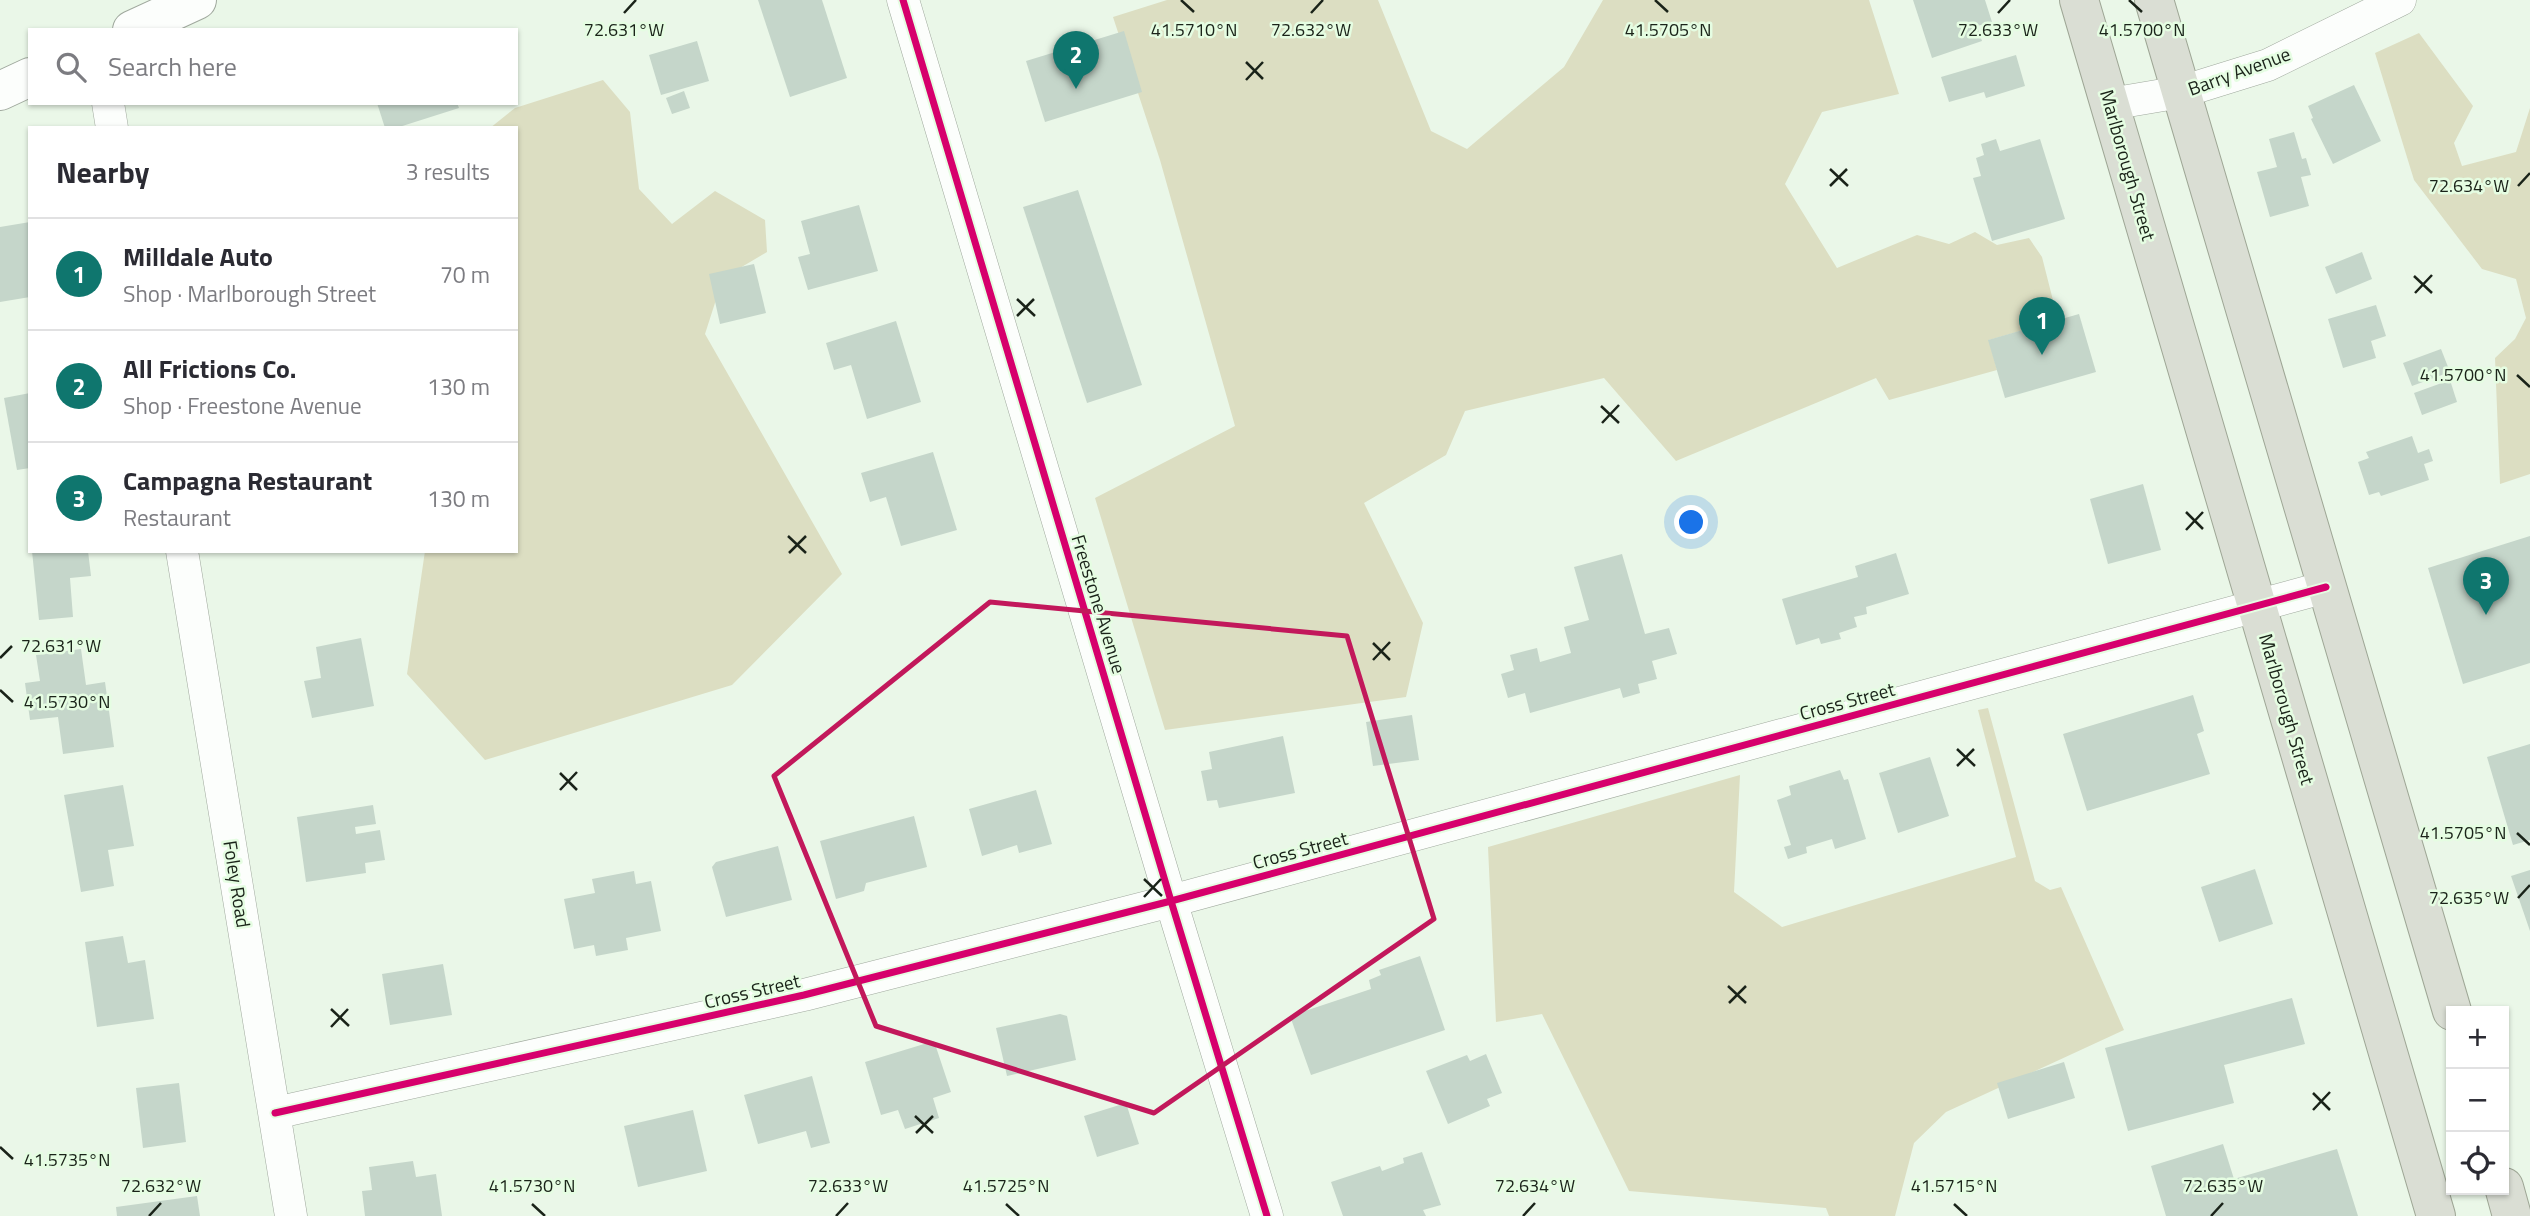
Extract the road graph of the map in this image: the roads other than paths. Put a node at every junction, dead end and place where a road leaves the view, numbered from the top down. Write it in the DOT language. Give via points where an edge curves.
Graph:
graph roads {
  1 [pos="197,0"];
  2 [pos="903,0"];
  3 [pos="2079,0"];
  4 [pos="2154,0"];
  5 [pos="2400,0"];
  6 [pos="136,28"];
  7 [pos="28,78"];
  8 [pos="0,91"];
  9 [pos="2180,92"];
  10 [pos="2110,104"];
  11 [pos="108,105"];
  12 [pos="112,126"];
  13 [pos="182,553"];
  14 [pos="2326,587"];
  15 [pos="2257,606"];
  16 [pos="1171,901"];
  17 [pos="2451,1006"];
  18 [pos="275,1113"];
  19 [pos="2506,1195"];
  20 [pos="291,1216"];
  21 [pos="1267,1216"];
  22 [pos="2436,1216"];
  23 [pos="2512,1216"];
  1 -- 6 [label="street"];
  2 -- 16 [label="street, Freestone Avenue"];
  3 -- 10 [label="highway, Marlborough Street"];
  4 -- 9 [label="highway"];
  5 -- 9 [label="street, Barry Avenue" via="2268,65"];
  7 -- 8 [label="street"];
  9 -- 10 [label="street, Barry Avenue"];
  9 -- 14 [label="highway"];
  10 -- 15 [label="highway, Marlborough Street"];
  11 -- 12 [label="street"];
  13 -- 18 [label="street, Foley Road"];
  14 -- 15 [label="street, Cross Street"];
  14 -- 17 [label="highway"];
  15 -- 16 [label="street, Cross Street"];
  15 -- 22 [label="highway, Marlborough Street"];
  16 -- 18 [label="street, Cross Street" via="804,995"];
  16 -- 21 [label="street, Freestone Avenue"];
  18 -- 20 [label="street, Foley Road"];
  19 -- 23 [label="highway"];
}
